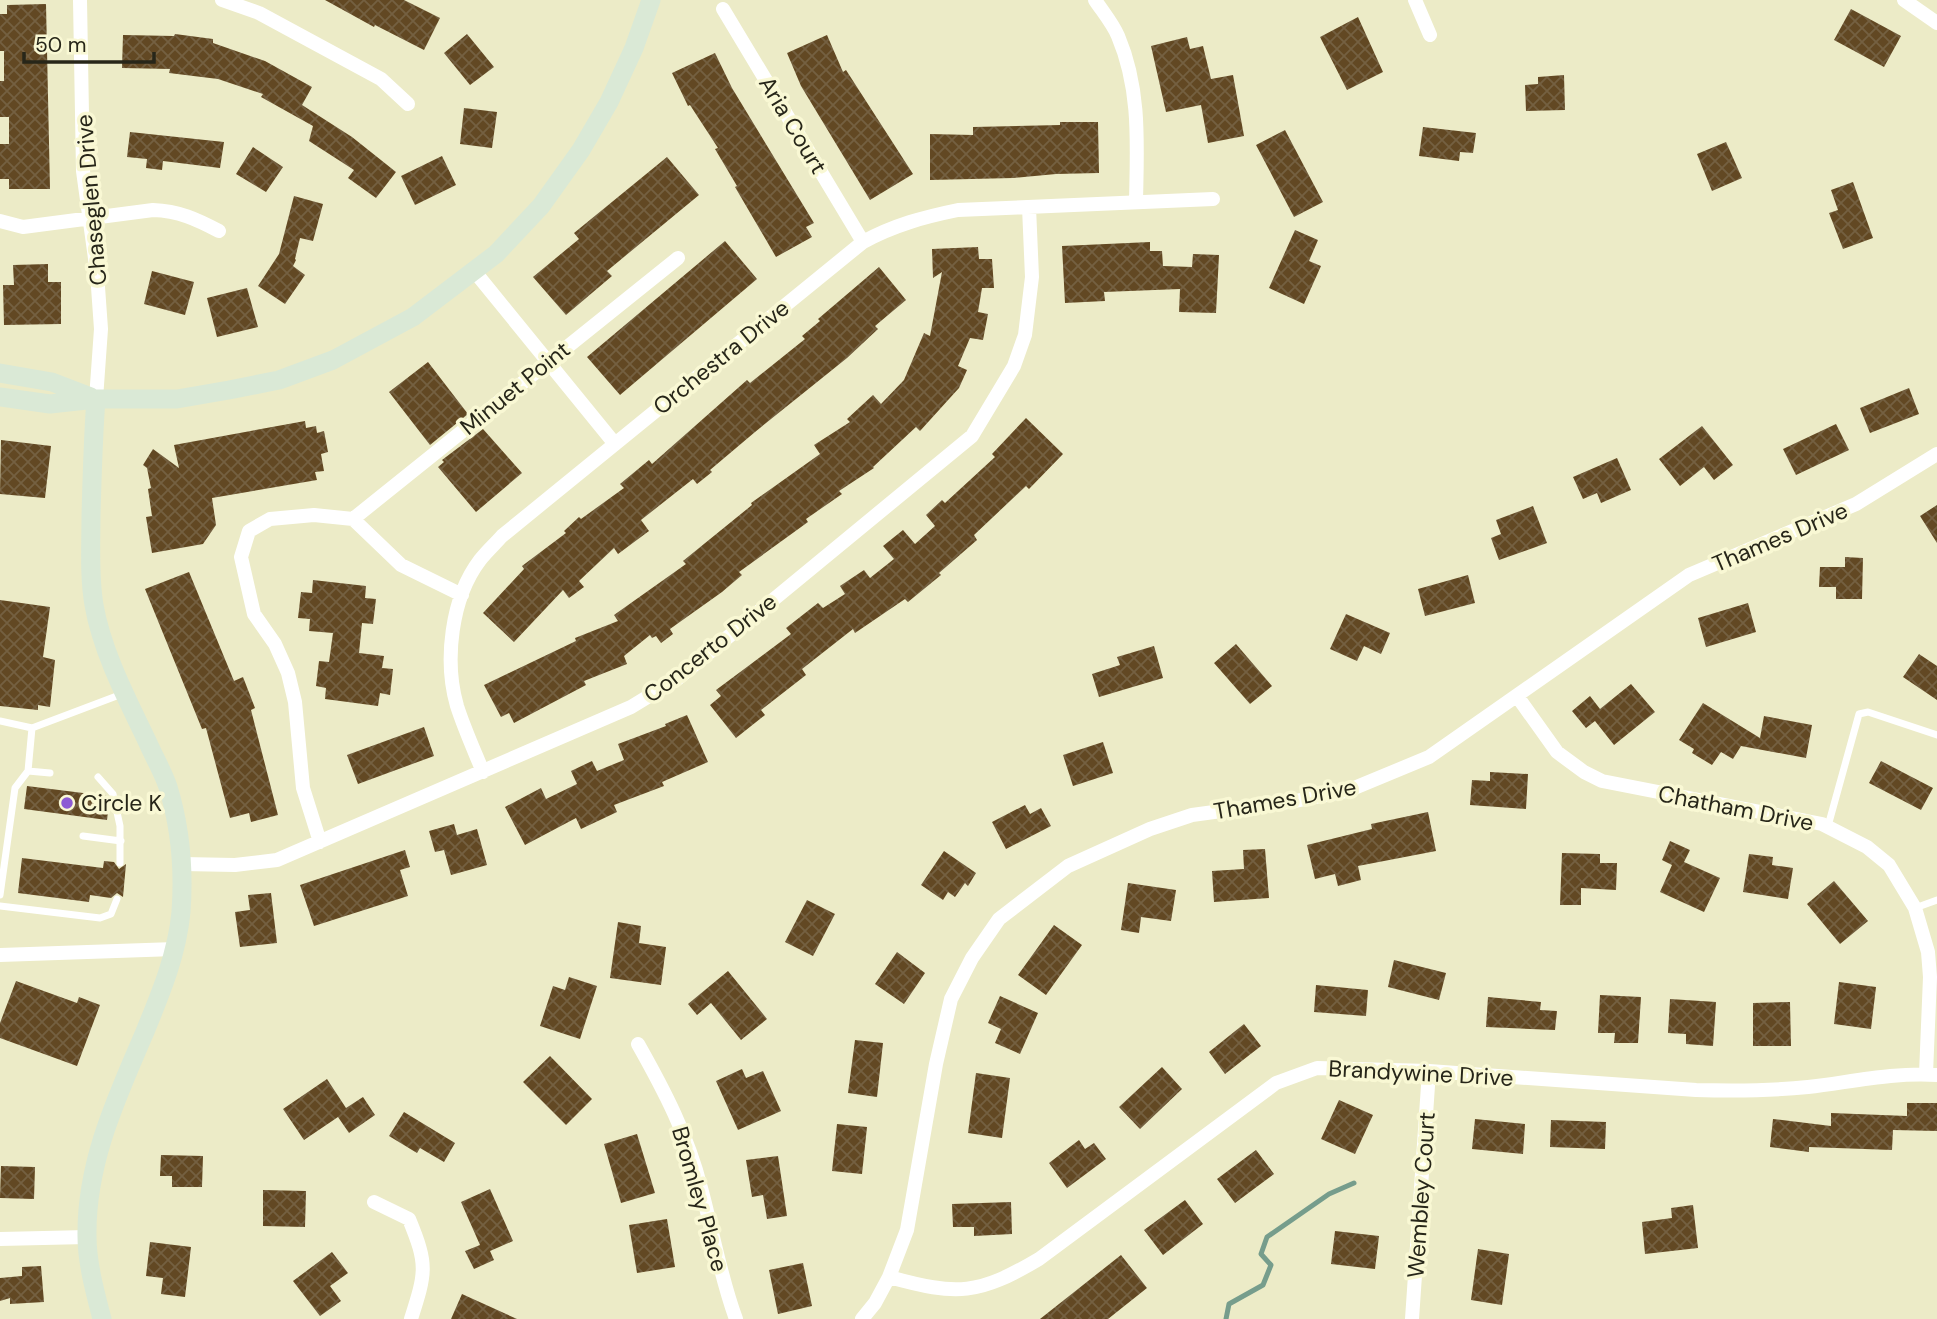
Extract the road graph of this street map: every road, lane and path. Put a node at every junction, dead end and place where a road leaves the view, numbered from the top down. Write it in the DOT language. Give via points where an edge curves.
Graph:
graph roads {
  1 [pos="80,0"];
  2 [pos="222,0"];
  3 [pos="651,0"];
  4 [pos="1095,0"];
  5 [pos="1415,0"];
  6 [pos="1904,0"];
  7 [pos="723,9"];
  8 [pos="1937,23"];
  9 [pos="1430,34"];
  10 [pos="408,104"];
  11 [pos="1213,199"];
  12 [pos="1136,202"];
  13 [pos="1029,207"];
  14 [pos="89,218"];
  15 [pos="0,221"];
  16 [pos="219,231"];
  17 [pos="863,242"];
  18 [pos="678,258"];
  19 [pos="475,272"];
  20 [pos="548,361"];
  21 [pos="0,373"];
  22 [pos="0,397"];
  23 [pos="96,399"];
  24 [pos="615,444"];
  25 [pos="1937,454"];
  26 [pos="353,519"];
  27 [pos="462,595"];
  28 [pos="124,693"];
  29 [pos="1517,696"];
  30 [pos="0,721"];
  31 [pos="32,728"];
  32 [pos="1937,735"];
  33 [pos="27,771"];
  34 [pos="483,772"];
  35 [pos="50,773"];
  36 [pos="98,778"];
  37 [pos="1828,826"];
  38 [pos="83,836"];
  39 [pos="121,841"];
  40 [pos="320,842"];
  41 [pos="120,863"];
  42 [pos="182,864"];
  43 [pos="0,895"];
  44 [pos="117,899"];
  45 [pos="1937,900"];
  46 [pos="0,906"];
  47 [pos="1916,908"];
  48 [pos="175,949"];
  49 [pos="0,955"];
  50 [pos="638,1044"];
  51 [pos="1429,1071"];
  52 [pos="1931,1075"];
  53 [pos="374,1202"];
  54 [pos="87,1237"];
  55 [pos="0,1239"];
  56 [pos="890,1277"];
  57 [pos="102,1319"];
  58 [pos="411,1319"];
  59 [pos="736,1319"];
  60 [pos="862,1319"];
  61 [pos="1412,1319"];
  1 -- 14 [label="street, Chaseglen Drive" via="83,171"];
  2 -- 10 [label="street" via="258,13 380,79"];
  3 -- 19 [label="street" via="610,102 582,150 541,206"];
  4 -- 12 [label="street" via="1118,34 1130,72 1137,114"];
  5 -- 9 [label="street"];
  6 -- 8 [label="street"];
  7 -- 17 [label="street, Aria Court"];
  11 -- 12 [label="street, Orchestra Drive"];
  12 -- 13 [label="street, Orchestra Drive"];
  13 -- 17 [label="street, Orchestra Drive" via="958,210 921,217"];
  13 -- 34 [label="street, Concerto Drive" via="1032,276 1025,335 1014,366 972,436 677,679 631,707"];
  14 -- 15 [label="street" via="23,227"];
  14 -- 16 [label="street" via="173,211"];
  14 -- 23 [label="street, Chaseglen Drive" via="101,329"];
  17 -- 24 [label="street, Orchestra Drive"];
  18 -- 20 [label="street, Minuet Point"];
  19 -- 20 [label="street"];
  19 -- 23 [label="street" via="373,340 279,380 177,399"];
  20 -- 24 [label="street"];
  20 -- 26 [label="street, Minuet Point"];
  21 -- 23 [label="street" via="52,382"];
  22 -- 23 [label="street" via="50,404"];
  23 -- 28 [label="street" via="90,565 101,633"];
  24 -- 27 [label="street, Orchestra Drive" via="502,536 479,562"];
  25 -- 29 [label="street, Thames Drive" via="1856,504 1689,575"];
  26 -- 27 [label="street" via="401,565"];
  26 -- 40 [label="street" via="314,515 270,519 249,531 241,557 254,614 288,673 303,788"];
  27 -- 34 [label="street, Orchestra Drive" via="452,634 450,670 457,706"];
  28 -- 31 [label="lane"];
  28 -- 42 [label="street" via="167,785"];
  29 -- 37 [label="street, Chatham Drive" via="1557,752 1602,781"];
  29 -- 56 [label="street, Thames Drive" via="1429,757 1347,791 1192,815 1107,847 1068,866 999,919 951,999 906,1230"];
  30 -- 31 [label="lane"];
  31 -- 33 [label="lane"];
  32 -- 37 [label="lane" via="1868,712 1859,714"];
  33 -- 35 [label="lane"];
  33 -- 43 [label="lane" via="15,788"];
  34 -- 40 [label="street, Concerto Drive"];
  36 -- 39 [label="lane" via="113,794"];
  37 -- 47 [label="street, Chatham Drive" via="1889,865"];
  38 -- 39 [label="lane"];
  39 -- 41 [label="lane"];
  40 -- 42 [label="street, Concerto Drive" via="277,860"];
  42 -- 48 [label="street"];
  44 -- 46 [label="lane" via="111,914 100,918"];
  45 -- 47 [label="lane"];
  47 -- 52 [label="street, Chatham Drive" via="1930,977"];
  48 -- 49 [label="street"];
  48 -- 54 [label="street" via="162,992 109,1116 90,1190"];
  50 -- 59 [label="street, Bromley Place" via="662,1084 688,1144"];
  51 -- 52 [label="street, Brandywine Drive" via="1737,1091"];
  51 -- 56 [label="street, Brandywine Drive" via="1317,1068 1276,1083 1039,1259 990,1285 924,1287"];
  51 -- 61 [label="street, Wembley Court"];
  53 -- 58 [label="street" via="409,1219 419,1244 425,1266"];
  54 -- 55 [label="street"];
  54 -- 57 [label="street"];
  56 -- 60 [label="street, Thames Drive"];
}
